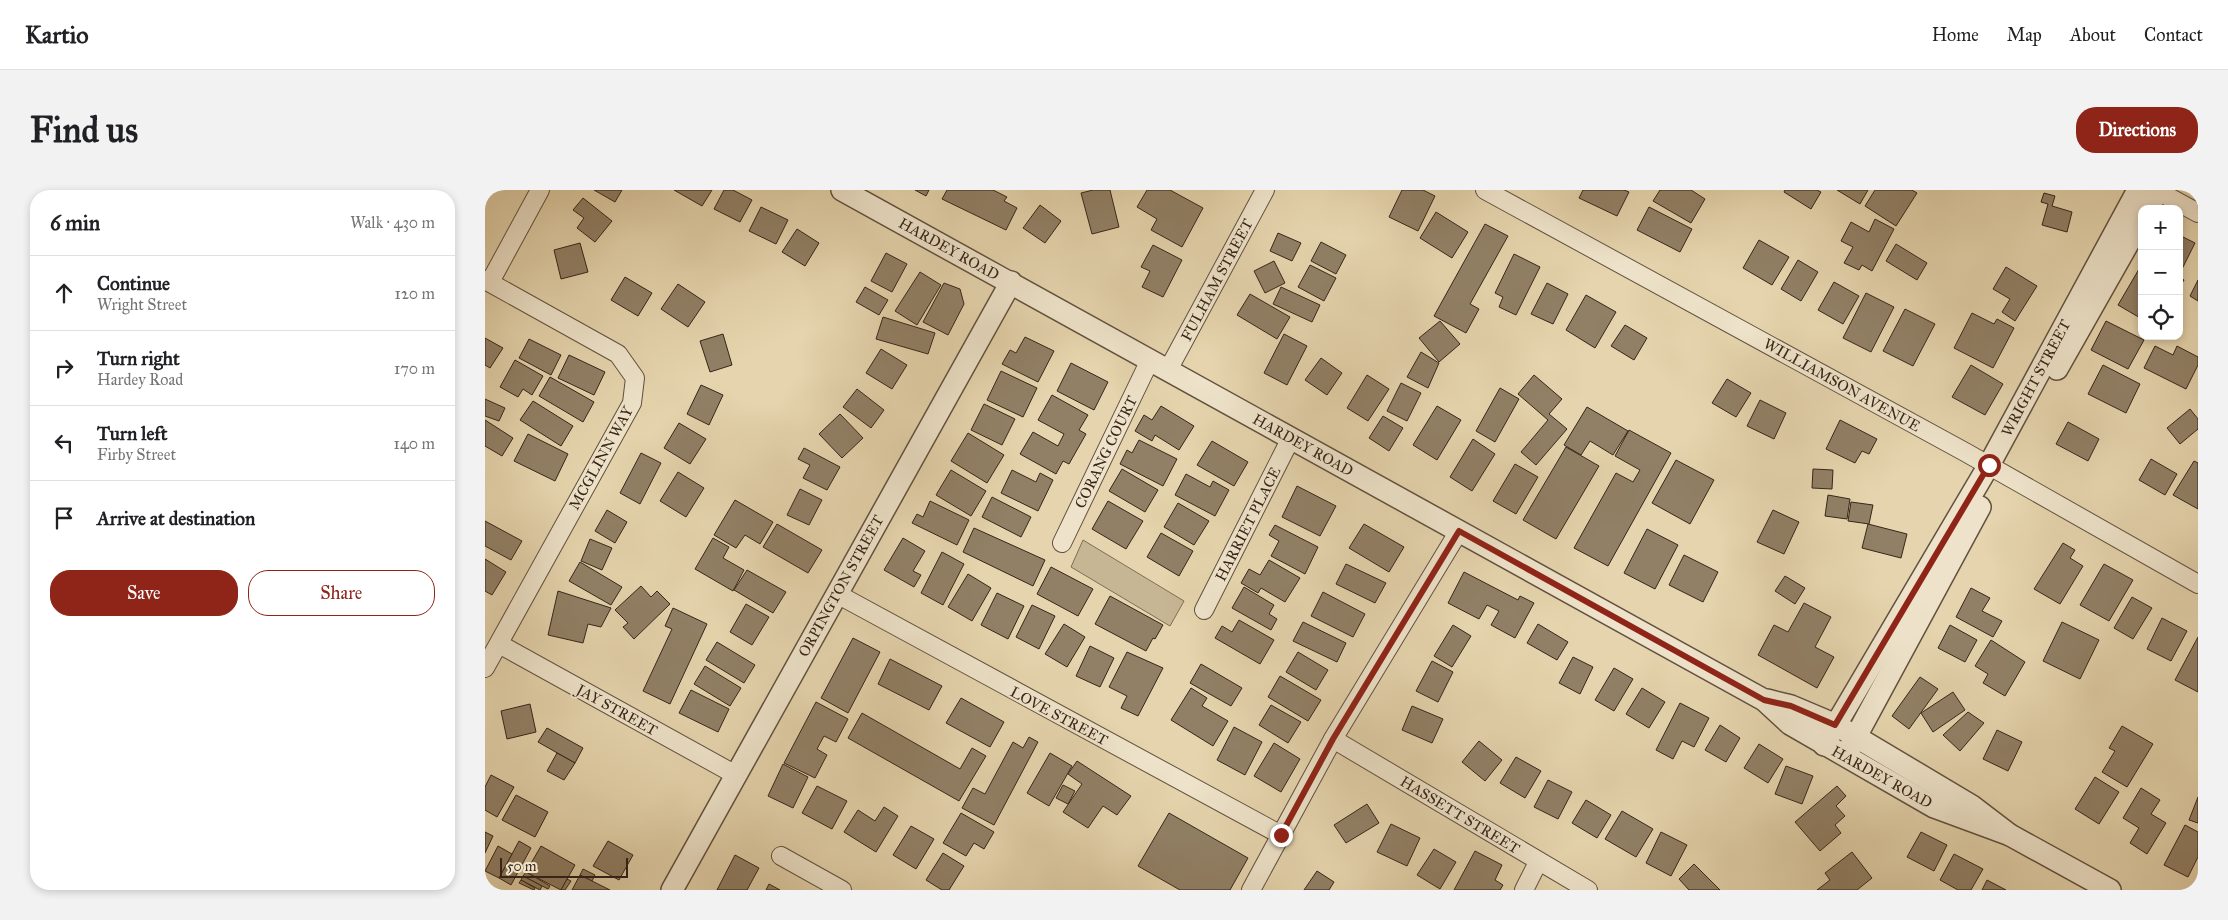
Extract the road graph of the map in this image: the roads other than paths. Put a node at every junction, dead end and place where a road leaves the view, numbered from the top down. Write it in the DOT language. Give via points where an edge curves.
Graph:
graph roads {
  1 [pos="541,190"];
  2 [pos="842,190"];
  3 [pos="1265,190"];
  4 [pos="1485,190"];
  5 [pos="2152,194"];
  6 [pos="2198,213"];
  7 [pos="2138,226"];
  8 [pos="487,281"];
  9 [pos="1011,282"];
  10 [pos="1159,365"];
  11 [pos="1291,438"];
  12 [pos="1995,468"];
  13 [pos="1459,531"];
  14 [pos="1062,542"];
  15 [pos="2198,584"];
  16 [pos="837,594"];
  17 [pos="1205,610"];
  18 [pos="499,644"];
  19 [pos="485,668"];
  20 [pos="1764,700"];
  21 [pos="1835,725"];
  22 [pos="1333,739"];
  23 [pos="1824,744"];
  24 [pos="1851,746"];
  25 [pos="736,775"];
  26 [pos="1281,835"];
  27 [pos="781,856"];
  28 [pos="1538,862"];
  29 [pos="672,890"];
  30 [pos="842,890"];
  31 [pos="1251,890"];
  32 [pos="1524,890"];
  33 [pos="1588,890"];
  34 [pos="2110,890"];
  1 -- 8 [label="street"];
  2 -- 9 [label="street, HARDEY ROAD"];
  3 -- 10 [label="street, FULHAM STREET"];
  4 -- 12 [label="street, WILLIAMSON AVENUE"];
  5 -- 6 [label="street"];
  5 -- 12 [label="street, WRIGHT STREET"];
  7 -- 12 [label="street, WRIGHT STREET"];
  8 -- 18 [label="street, MCGLINN WAY" via="618,354 635,378 632,403"];
  9 -- 10 [label="street, HARDEY ROAD"];
  9 -- 16 [label="street, ORPINGTON STREET"];
  10 -- 11 [label="street, HARDEY ROAD"];
  10 -- 14 [label="street, CORANG COURT"];
  11 -- 13 [label="street, HARDEY ROAD"];
  11 -- 17 [label="street, HARRIET PLACE"];
  12 -- 15 [label="street, WILLIAMSON AVENUE"];
  12 -- 21 [label="street, WRIGHT STREET"];
  12 -- 24 [label="street, WRIGHT STREET"];
  13 -- 20 [label="street, HARDEY ROAD"];
  13 -- 22 [label="street"];
  16 -- 25 [label="street, ORPINGTON STREET"];
  16 -- 26 [label="street, LOVE STREET"];
  18 -- 19 [label="street, MCGLINN WAY"];
  18 -- 25 [label="street, JAY STREET"];
  20 -- 21 [label="street, HARDEY ROAD" via="1791,706"];
  20 -- 23 [label="street, HARDEY ROAD" via="1790,724"];
  21 -- 23 [label="street, WRIGHT STREET"];
  21 -- 24 [label="street, HARDEY ROAD"];
  22 -- 26 [label="street"];
  22 -- 28 [label="street, HASSETT STREET"];
  23 -- 24 [label="street, HARDEY ROAD"];
  24 -- 34 [label="street, HARDEY ROAD" via="1934,807 2010,835"];
  25 -- 29 [label="street, ORPINGTON STREET"];
  26 -- 31 [label="street"];
  27 -- 30 [label="street"];
  28 -- 32 [label="street"];
  28 -- 33 [label="street, HASSETT STREET"];
}
